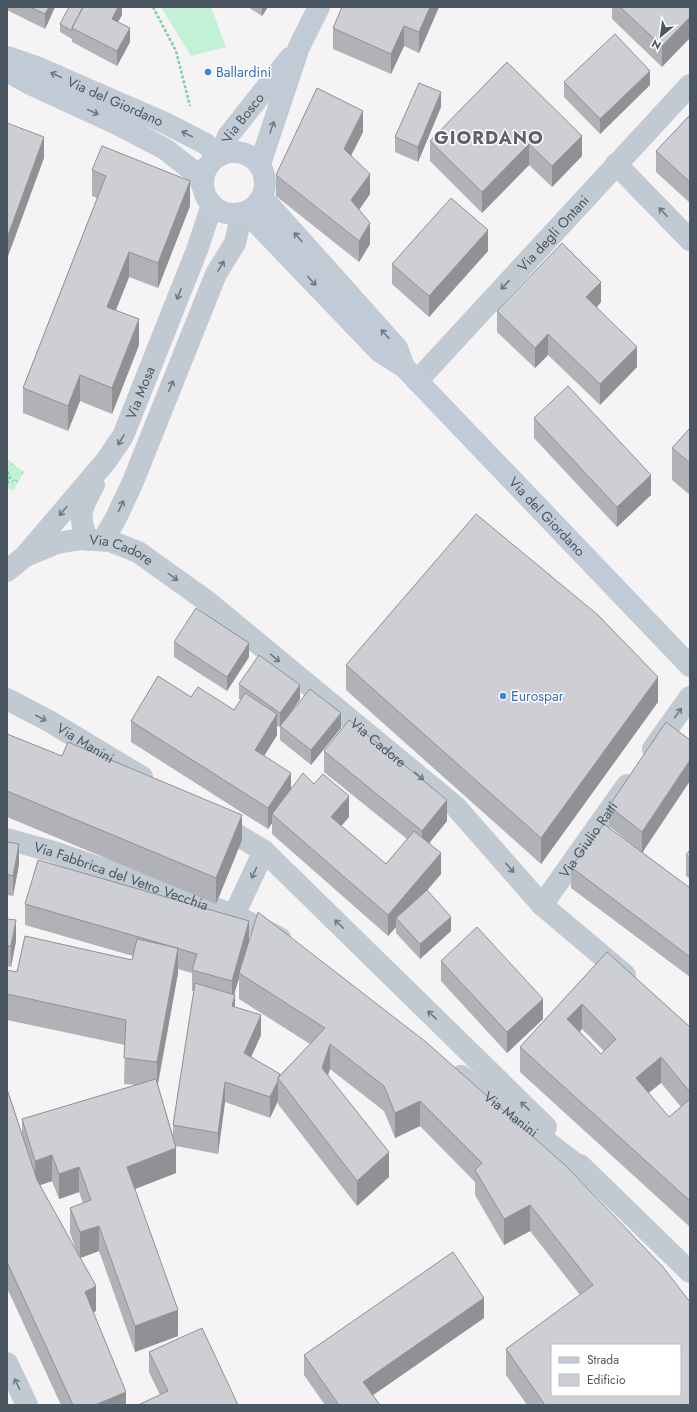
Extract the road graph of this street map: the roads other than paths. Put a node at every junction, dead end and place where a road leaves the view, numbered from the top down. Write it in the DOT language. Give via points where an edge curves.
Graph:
graph roads {
  1 [pos="319,7"];
  2 [pos="299,47"];
  3 [pos="7,58"];
  4 [pos="7,71"];
  5 [pos="690,85"];
  6 [pos="220,155"];
  7 [pos="260,164"];
  8 [pos="616,164"];
  9 [pos="207,196"];
  10 [pos="262,197"];
  11 [pos="244,213"];
  12 [pos="690,240"];
  13 [pos="411,374"];
  14 [pos="106,461"];
  15 [pos="95,540"];
  16 [pos="25,556"];
  17 [pos="7,571"];
  18 [pos="689,663"];
  19 [pos="690,697"];
  20 [pos="7,700"];
  21 [pos="156,786"];
  22 [pos="197,810"];
  23 [pos="7,839"];
  24 [pos="264,851"];
  25 [pos="542,905"];
  26 [pos="234,915"];
  27 [pos="298,950"];
  28 [pos="643,990"];
  29 [pos="447,1065"];
  30 [pos="590,1176"];
  31 [pos="690,1272"];
  32 [pos="7,1364"];
  33 [pos="27,1405"];
  1 -- 2 [label="street, Via Bosco"];
  2 -- 6 [label="street, Via Bosco" via="228,136"];
  7 -- 2 [label="street, Via Bosco, one-way"];
  6 -- 3 [label="street, Via del Giordano, one-way" via="206,144 177,129 39,68"];
  4 -- 9 [label="street, Via del Giordano, one-way" via="165,149 197,174"];
  5 -- 8 [label="street, Via degli Ontani"];
  6 -- 7 [label="street" via="242,152"];
  6 -- 9 [label="street" via="205,172"];
  7 -- 10 [label="street" via="266,180"];
  12 -- 8 [label="street, one-way"];
  8 -- 13 [label="street, Via degli Ontani, one-way"];
  9 -- 11 [label="street, Via del Giordano" via="218,210 225,213"];
  9 -- 14 [label="street, Via Mosa, one-way" via="197,250 128,426"];
  10 -- 11 [label="street"];
  13 -- 10 [label="street, Via del Giordano, one-way" via="397,348"];
  11 -- 13 [label="street, Via del Giordano, one-way" via="380,352"];
  15 -- 11 [label="street, one-way" via="115,520 132,484 216,274 235,243"];
  13 -- 18 [label="street, Via del Giordano"];
  14 -- 15 [label="street" via="84,504 82,522"];
  14 -- 16 [label="street, Via Mosa, one-way"];
  15 -- 16 [label="street, Via Cadore" via="57,544"];
  15 -- 25 [label="street, Via Cadore, one-way" via="110,541 138,552 208,602 456,807"];
  16 -- 17 [label="street"];
  25 -- 19 [label="street, Via Giulio Ratti, one-way"];
  20 -- 21 [label="street, Via Manini, one-way" via="48,721"];
  22 -- 24 [label="street, Via Manini"];
  23 -- 26 [label="street, Via Fabbrica del Vetro Vecchia" via="54,852"];
  24 -- 26 [label="street, one-way"];
  30 -- 24 [label="street, Via Manini, one-way" via="539,1120"];
  25 -- 28 [label="street, Via Cadore"];
  26 -- 27 [label="street" via="285,940"];
  29 -- 30 [label="street, Via Manini"];
  30 -- 31 [label="street, Via Manini"];
  33 -- 32 [label="street, one-way"];
}
